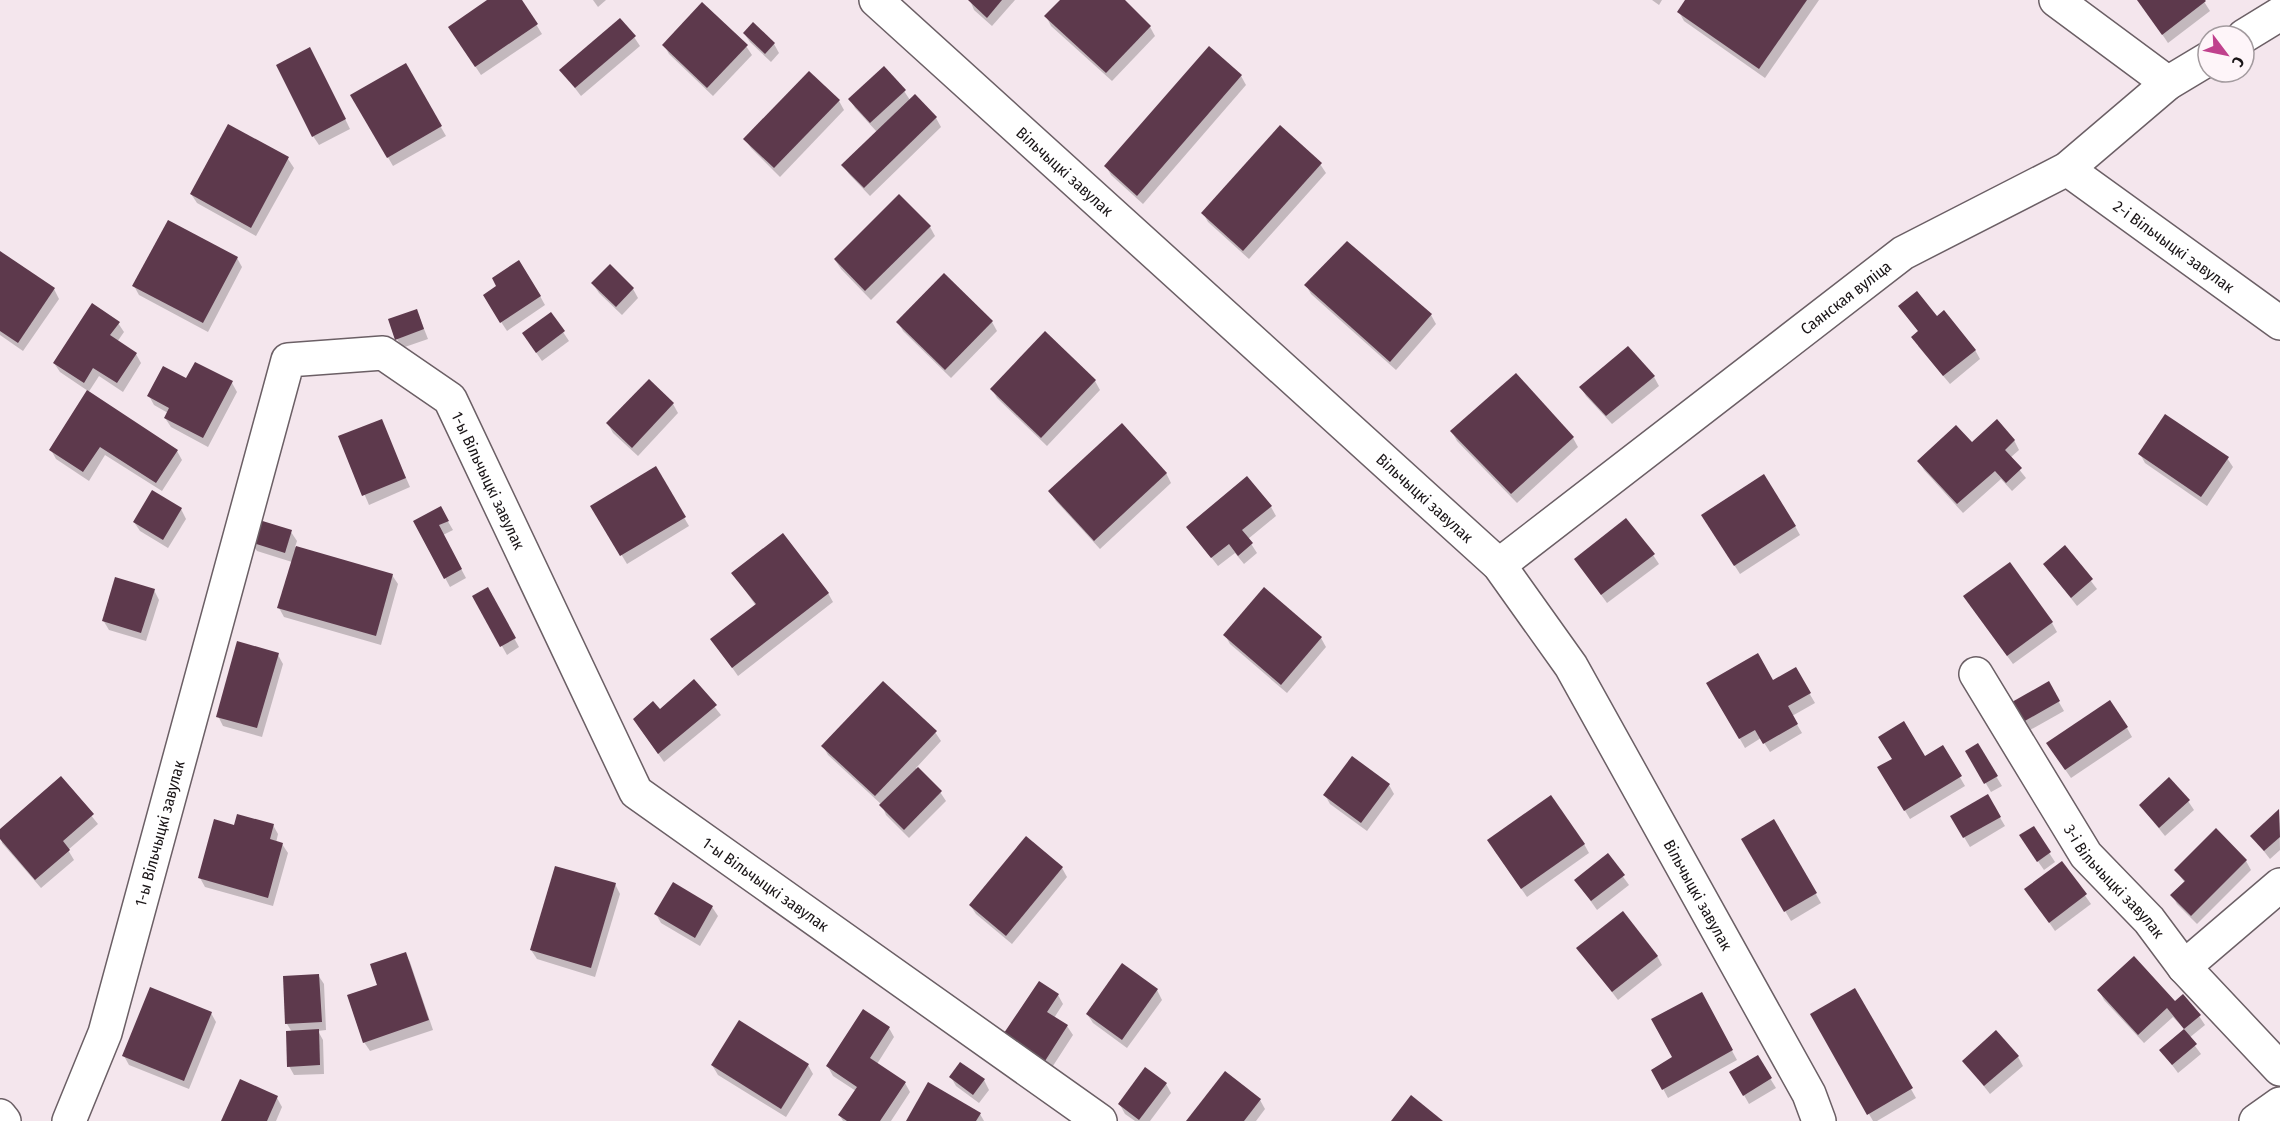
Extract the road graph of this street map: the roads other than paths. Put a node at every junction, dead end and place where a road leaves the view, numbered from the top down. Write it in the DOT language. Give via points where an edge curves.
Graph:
graph roads {
  1 [pos="876,0"];
  2 [pos="2056,0"];
  3 [pos="2280,14"];
  4 [pos="2256,29"];
  5 [pos="2196,66"];
  6 [pos="2168,83"];
  7 [pos="2067,169"];
  8 [pos="2280,323"];
  9 [pos="1499,565"];
  10 [pos="1976,674"];
  11 [pos="2280,885"];
  12 [pos="2184,967"];
  13 [pos="2280,1069"];
  14 [pos="2280,1104"];
  15 [pos="0,1116"];
  16 [pos="4,1121"];
  17 [pos="69,1121"];
  18 [pos="1100,1121"];
  19 [pos="1819,1121"];
  20 [pos="2256,1121"];
  1 -- 9 [label="street, Вільчыцкі завулак"];
  2 -- 6 [label="street"];
  3 -- 4 [label="street"];
  5 -- 6 [label="street, Саянская вуліца"];
  6 -- 7 [label="street, Саянская вуліца"];
  7 -- 8 [label="street, 2-і Вільчыцкі завулак"];
  7 -- 9 [label="street, Саянская вуліца" via="1903,252"];
  9 -- 19 [label="street, Вільчыцкі завулак" via="1571,666 1809,1094"];
  10 -- 12 [label="street, 3-і Вільчыцкі завулак" via="2086,855 2149,920"];
  11 -- 12 [label="street"];
  12 -- 13 [label="street, 3-і Вільчыцкі завулак"];
  14 -- 20 [label="street"];
  15 -- 16 [label="street"];
  17 -- 18 [label="street, 1-ы Вільчыцкі завулак" via="105,1033 288,360 383,353 450,399 636,792"];
}
